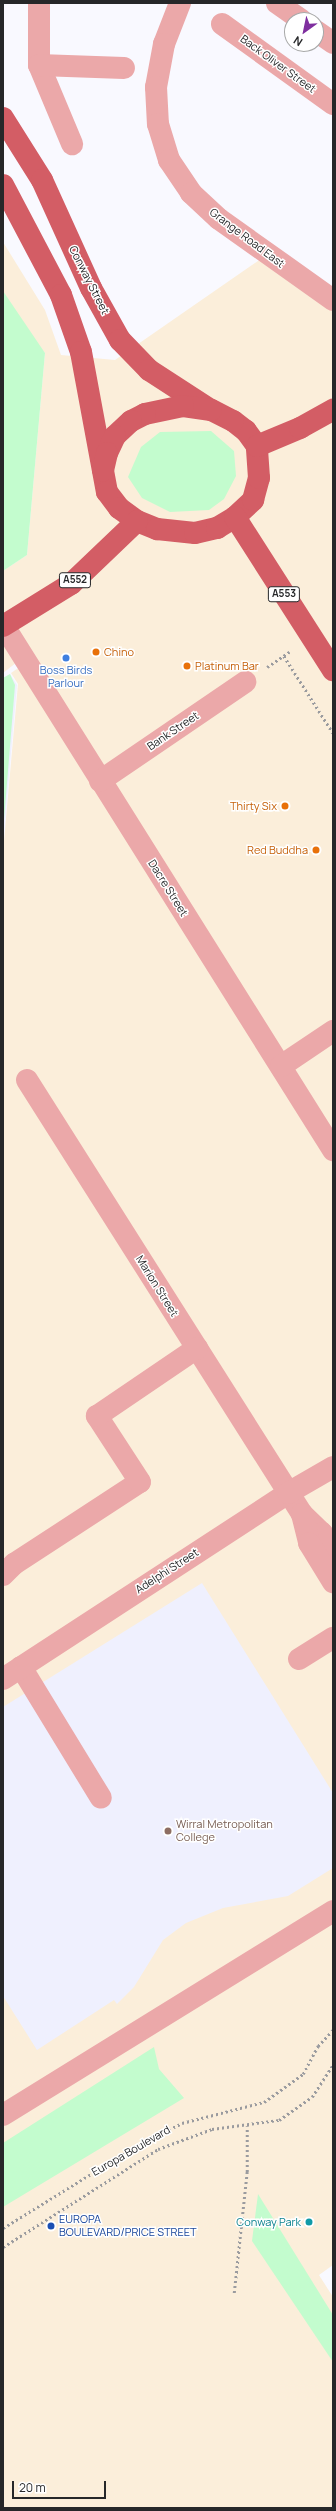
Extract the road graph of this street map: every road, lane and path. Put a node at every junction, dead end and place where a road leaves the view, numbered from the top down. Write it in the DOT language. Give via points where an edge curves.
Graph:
graph roads {
  1 [pos="38,3"];
  2 [pos="180,3"];
  3 [pos="277,3"];
  4 [pos="290,12"];
  5 [pos="222,24"];
  6 [pos="324,37"];
  7 [pos="333,43"];
  8 [pos="39,65"];
  9 [pos="124,68"];
  10 [pos="333,104"];
  11 [pos="3,118"];
  12 [pos="72,144"];
  13 [pos="3,185"];
  14 [pos="333,300"];
  15 [pos="211,410"];
  16 [pos="333,410"];
  17 [pos="257,446"];
  18 [pos="103,471"];
  19 [pos="235,517"];
  20 [pos="137,521"];
  21 [pos="4,626"];
  22 [pos="312,638"];
  23 [pos="284,656"];
  24 [pos="333,670"];
  25 [pos="245,682"];
  26 [pos="333,733"];
  27 [pos="100,781"];
  28 [pos="333,1031"];
  29 [pos="281,1066"];
  30 [pos="27,1080"];
  31 [pos="333,1150"];
  32 [pos="196,1348"];
  33 [pos="333,1467"];
  34 [pos="288,1493"];
  35 [pos="302,1514"];
  36 [pos="333,1551"];
  37 [pos="3,1575"];
  38 [pos="333,1582"];
  39 [pos="333,1638"];
  40 [pos="299,1659"];
  41 [pos="21,1667"];
  42 [pos="3,1679"];
  43 [pos="101,1798"];
  44 [pos="333,1911"];
  45 [pos="333,2030"];
  46 [pos="333,2065"];
  47 [pos="3,2115"];
  48 [pos="247,2126"];
  49 [pos="3,2228"];
  50 [pos="3,2247"];
  51 [pos="234,2293"];
  1 -- 8 [label="street"];
  2 -- 14 [label="street, Grange Road East" via="164,44 156,87 158,124 170,160 191,193 219,219"];
  3 -- 4 [label="street"];
  5 -- 10 [label="street, Back Oliver Street"];
  6 -- 7 [label="street"];
  8 -- 9 [label="street"];
  8 -- 12 [label="street"];
  11 -- 15 [label="main road, Conway Street" via="42,180 91,288 120,340 149,370"];
  13 -- 18 [label="main road" via="61,295 81,352"];
  15 -- 17 [label="main road" via="246,431"];
  15 -- 18 [label="main road" via="183,406 145,414 131,421 115,436 107,453"];
  16 -- 17 [label="main road" via="300,428"];
  17 -- 19 [label="main road" via="259,478 253,500"];
  18 -- 20 [label="main road" via="107,492 119,508"];
  19 -- 20 [label="main road" via="217,528 195,532 157,529"];
  19 -- 22 [label="main road, A553"];
  20 -- 21 [label="main road, A552" via="71,584"];
  21 -- 27 [label="street, Dacre Street"];
  22 -- 23 [label="path"];
  22 -- 24 [label="main road, A553"];
  23 -- 25 [label="path"];
  23 -- 26 [label="path"];
  25 -- 27 [label="street, Bank Street"];
  27 -- 29 [label="street, Dacre Street"];
  28 -- 29 [label="street"];
  29 -- 31 [label="street, Dacre Street"];
  30 -- 32 [label="street, Marion Street"];
  32 -- 34 [label="street, Marion Street"];
  32 -- 37 [label="street" via="97,1416 140,1482 14,1564"];
  33 -- 34 [label="street, Adelphi Street"];
  34 -- 35 [label="street, Marion Street"];
  34 -- 41 [label="street, Adelphi Street"];
  35 -- 36 [label="street" via="322,1533"];
  35 -- 38 [label="street" via="309,1543"];
  39 -- 40 [label="street"];
  41 -- 42 [label="street, Adelphi Street"];
  41 -- 43 [label="street"];
  44 -- 47 [label="street"];
  45 -- 49 [label="path, Europa Boulevard" via="318,2046 303,2074 264,2102 182,2123 146,2140"];
  46 -- 48 [label="path, Europa Boulevard" via="312,2097 279,2120"];
  48 -- 50 [label="path, Europa Boulevard" via="212,2129 158,2149"];
  48 -- 51 [label="path" via="247,2172"];
}
